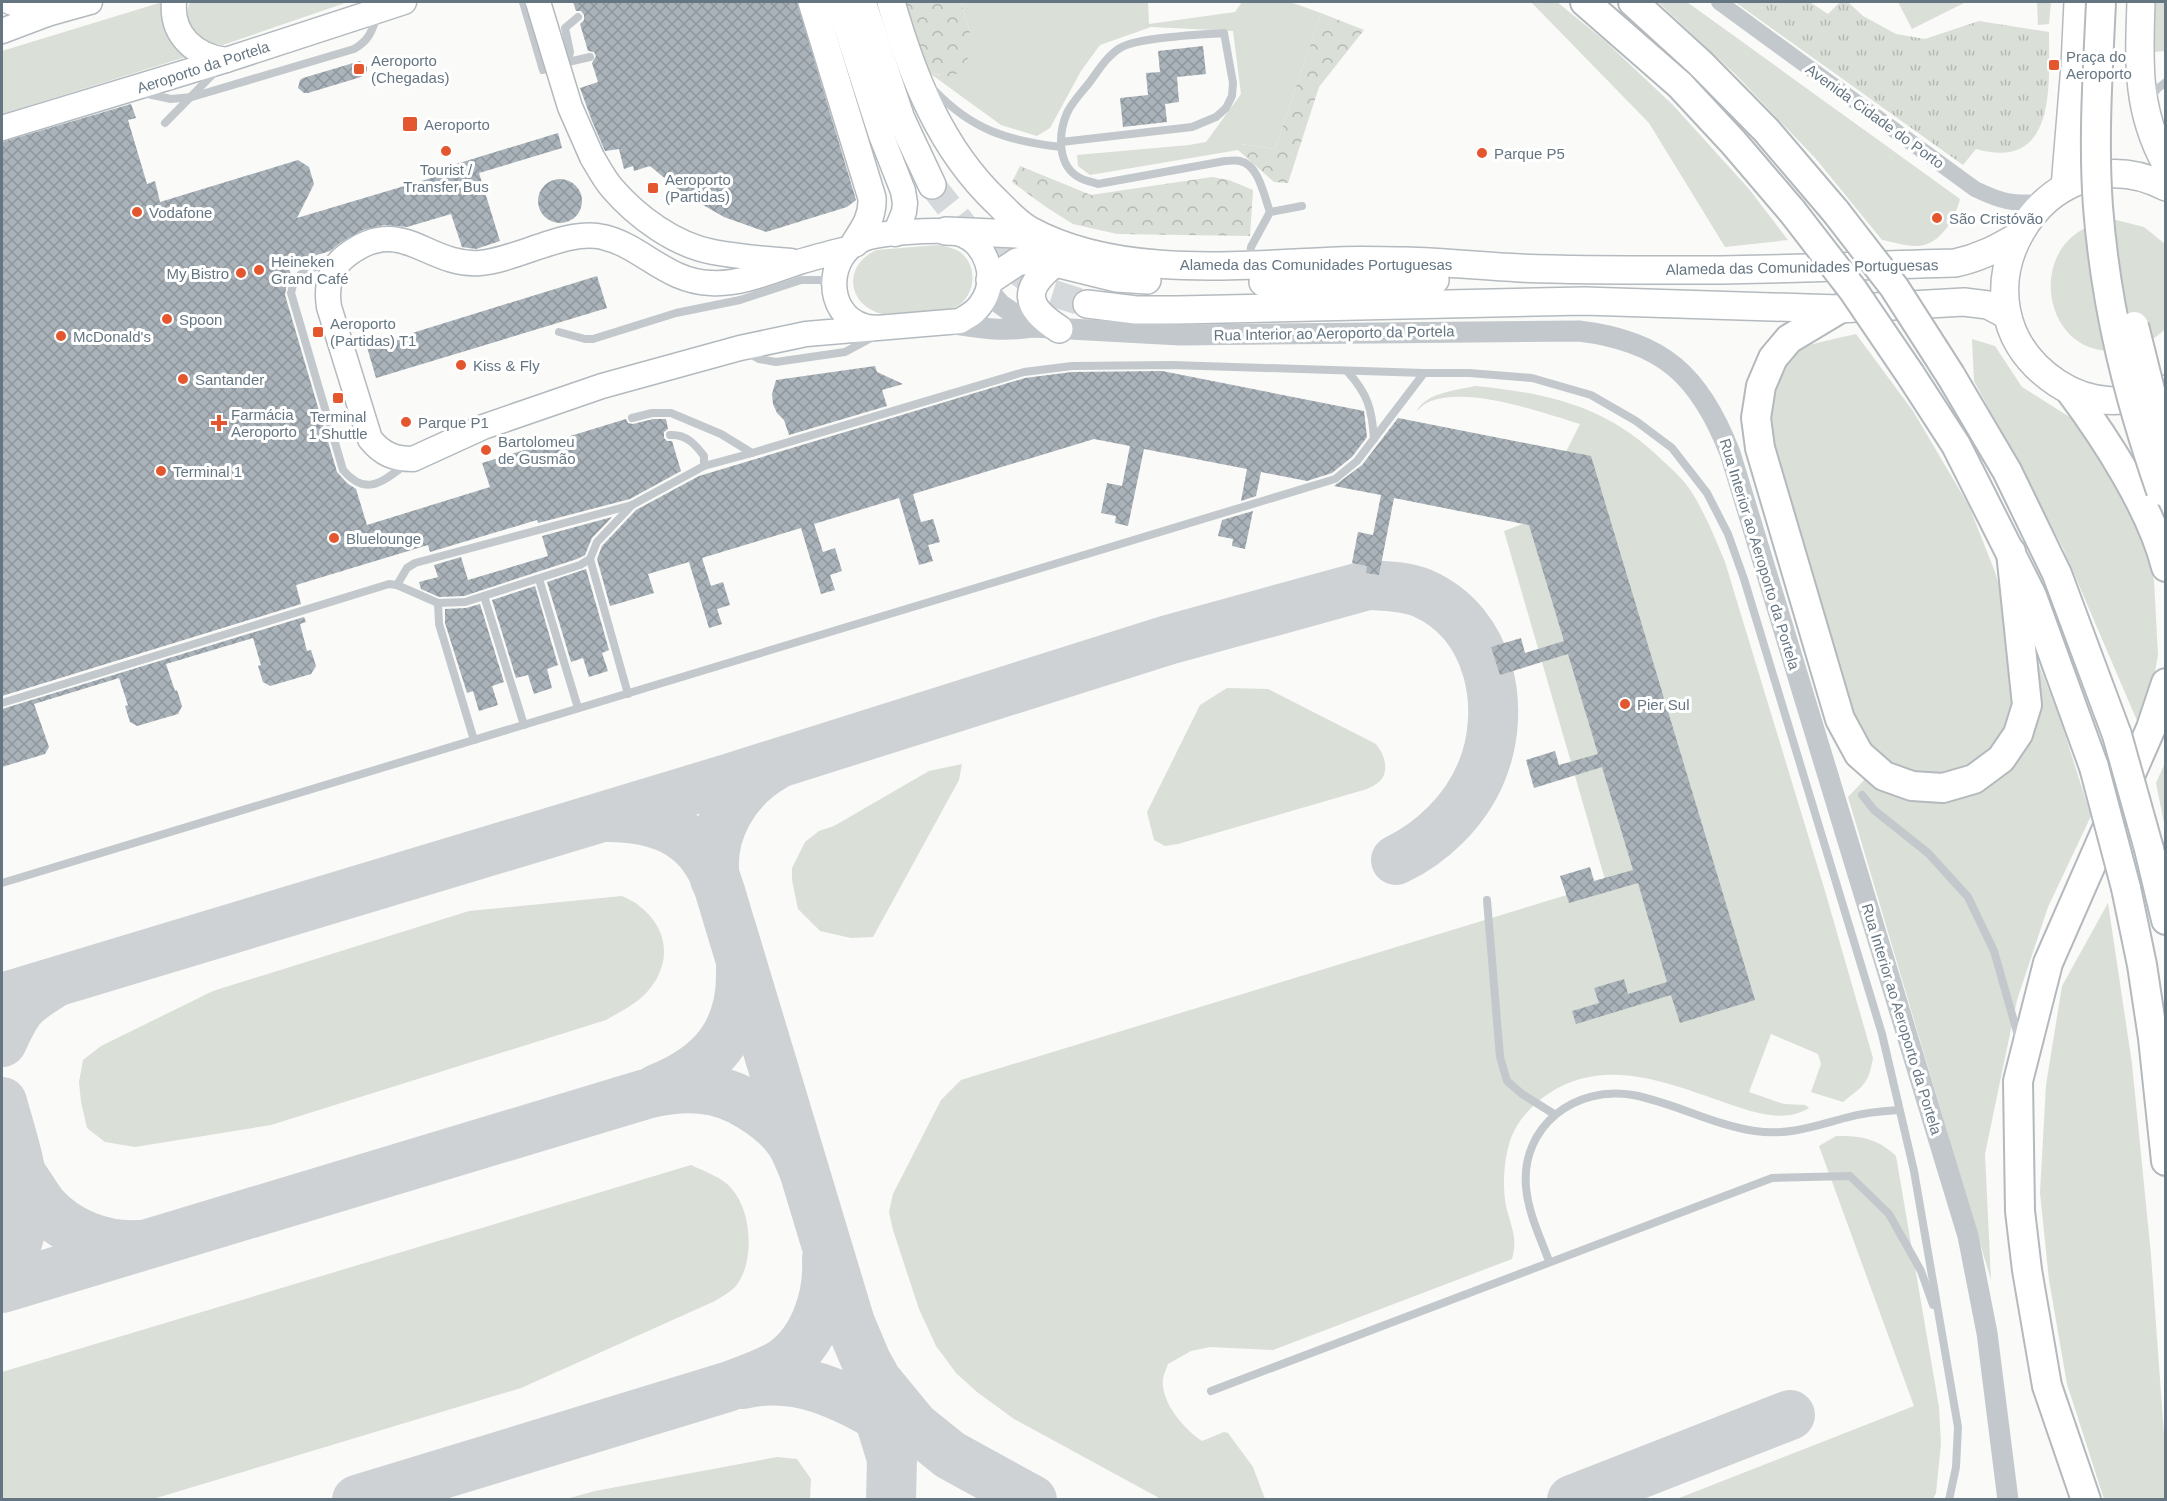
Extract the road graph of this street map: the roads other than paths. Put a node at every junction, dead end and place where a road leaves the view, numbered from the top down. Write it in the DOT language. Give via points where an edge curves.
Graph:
graph roads {
  1 [pos="10,2"];
  2 [pos="90,2"];
  3 [pos="174,2"];
  4 [pos="523,2"];
  5 [pos="538,2"];
  6 [pos="838,2"];
  7 [pos="891,2"];
  8 [pos="1585,2"];
  9 [pos="1633,2"];
  10 [pos="1719,2"];
  11 [pos="2078,2"];
  12 [pos="2101,2"];
  13 [pos="2120,2"];
  14 [pos="2141,2"];
  15 [pos="390,4"];
  16 [pos="809,4"];
  17 [pos="861,7"];
  18 [pos="47,14"];
  19 [pos="578,17"];
  20 [pos="2,31"];
  21 [pos="907,56"];
  22 [pos="590,57"];
  23 [pos="226,60"];
  24 [pos="568,62"];
  25 [pos="2166,82"];
  26 [pos="130,90"];
  27 [pos="192,97"];
  28 [pos="2144,111"];
  29 [pos="165,123"];
  30 [pos="2,128"];
  31 [pos="1061,144"];
  32 [pos="2166,164"];
  33 [pos="932,185"];
  34 [pos="2066,187"];
  35 [pos="2166,187"];
  36 [pos="2042,202"];
  37 [pos="1302,206"];
  38 [pos="1270,212"];
  39 [pos="946,231"];
  40 [pos="895,234"];
  41 [pos="2018,236"];
  42 [pos="851,246"];
  43 [pos="1063,255"];
  44 [pos="343,258"];
  45 [pos="800,262"];
  46 [pos="1250,266"];
  47 [pos="989,285"];
  48 [pos="834,288"];
  49 [pos="1584,301"];
  50 [pos="1087,304"];
  51 [pos="1839,309"];
  52 [pos="2005,314"];
  53 [pos="947,323"];
  54 [pos="884,327"];
  55 [pos="1046,328"];
  56 [pos="559,332"];
  57 [pos="1347,371"];
  58 [pos="1424,373"];
  59 [pos="2166,389"];
  60 [pos="2071,392"];
  61 [pos="632,418"];
  62 [pos="670,435"];
  63 [pos="1374,439"];
  64 [pos="2166,442"];
  65 [pos="752,453"];
  66 [pos="413,459"];
  67 [pos="704,466"];
  68 [pos="2163,496"];
  69 [pos="632,505"];
  70 [pos="2011,552"];
  71 [pos="590,559"];
  72 [pos="2166,567"];
  73 [pos="539,579"];
  74 [pos="397,585"];
  75 [pos="484,596"];
  76 [pos="438,603"];
  77 [pos="2166,683"];
  78 [pos="628,694"];
  79 [pos="2,703"];
  80 [pos="578,708"];
  81 [pos="524,725"];
  82 [pos="474,740"];
  83 [pos="2166,741"];
  84 [pos="1862,795"];
  85 [pos="2088,872"];
  86 [pos="2,883"];
  87 [pos="1487,900"];
  88 [pos="2166,920"];
  89 [pos="2024,1057"];
  90 [pos="1899,1110"];
  91 [pos="1554,1114"];
  92 [pos="2166,1161"];
  93 [pos="1549,1261"];
  94 [pos="1941,1329"];
  95 [pos="1211,1391"];
  96 [pos="1950,1500"];
  97 [pos="2008,1500"];
  98 [pos="2086,1500"];
  1 -- 18 [label="main road"];
  2 -- 18 [label="main road"];
  3 -- 23 [label="main road" via="181,35 200,53"];
  4 -- 24 [label="lane" via="543,70"];
  5 -- 45 [label="main road, bridge" via="570,108 592,157 612,187 635,211 682,242 710,252"];
  6 -- 40 [label="main road" via="880,135 903,191 904,213"];
  7 -- 21 [label="main road, Alameda das Comunidades Portuguesas"];
  8 -- 70 [label="highway, bridge" via="1680,85 1791,211 1852,290 1956,445"];
  9 -- 88 [label="highway, bridge" via="1766,130 1836,212 1894,287 2007,471 2057,574 2117,735"];
  10 -- 36 [label="street, Avenida Cidade do Porto" via="1975,189 2000,201"];
  11 -- 34 [label="main road"];
  12 -- 68 [label="highway, bridge" via="2097,158 2105,262 2123,368"];
  13 -- 64 [label="highway, bridge" via="2116,144 2123,261 2141,359"];
  14 -- 28 [label="main road" via="2139,57"];
  15 -- 23 [label="main road, Aeroporto da Portela"];
  15 -- 27 [label="lane" via="364,44 354,49"];
  16 -- 42 [label="main road" via="848,136 872,198 868,223"];
  17 -- 33 [label="main road" via="901,119"];
  18 -- 20 [label="main road"];
  19 -- 24 [label="lane" via="565,28"];
  21 -- 31 [label="lane" via="938,95 976,125 1013,139"];
  21 -- 43 [label="main road, Alameda das Comunidades Portuguesas" via="936,120 971,174 1027,229"];
  22 -- 24 [label="lane"];
  23 -- 26 [label="main road, Aeroporto da Portela"];
  23 -- 27 [label="lane"];
  25 -- 28 [label="lane"];
  26 -- 27 [label="lane" via="171,99"];
  26 -- 30 [label="main road, Aeroporto da Portela"];
  27 -- 29 [label="lane"];
  28 -- 32 [label="main road"];
  31 -- 31 [label="lane" via="1068,111 1119,48 1133,42 1224,33 1232,96 1216,117 1192,127"];
  31 -- 38 [label="lane" via="1066,166 1079,178 1098,184 1241,161 1259,181"];
  34 -- 35 [label="main road" via="2086,179 2130,175"];
  34 -- 36 [label="main road"];
  36 -- 41 [label="main road"];
  37 -- 38 [label="lane"];
  38 -- 46 [label="lane" via="1251,247"];
  39 -- 40 [label="main road"];
  39 -- 43 [label="main road" via="1017,234"];
  39 -- 47 [label="main road" via="957,232 974,242 987,262"];
  40 -- 42 [label="main road" via="866,238"];
  41 -- 46 [label="main road, Alameda das Comunidades Portuguesas" via="1996,250 1955,263 1681,270 1520,268 1406,261"];
  41 -- 52 [label="main road" via="2004,286"];
  42 -- 45 [label="main road"];
  42 -- 48 [label="main road" via="836,268"];
  43 -- 46 [label="main road, Alameda das Comunidades Portuguesas" via="1158,264"];
  43 -- 47 [label="main road" via="1017,262"];
  43 -- 49 [label="main road" via="1116,278 1236,283 1435,280 1533,287"];
  43 -- 55 [label="main road" via="1032,287 1035,308"];
  44 -- 45 [label="main road" via="369,242 396,238 454,260 478,264 565,240 602,236 679,276 711,284 748,279"];
  44 -- 66 [label="main road" via="330,278 329,307 370,439 382,452"];
  44 -- 66 [label="lane" via="299,274 291,293 344,470 359,484 368,486 385,480"];
  47 -- 53 [label="main road" via="975,311 960,321"];
  47 -- 55 [label="street" via="1000,304"];
  48 -- 54 [label="main road, Rua Interior ao Aeroporto da Portela" via="841,307 855,321 864,326"];
  48 -- 56 [label="lane" via="808,279 593,339"];
  49 -- 50 [label="main road" via="1179,310"];
  49 -- 51 [label="main road"];
  51 -- 52 [label="main road" via="1964,302 1988,305"];
  51 -- 70 [label="highway" via="1789,339 1773,358 1761,386 1756,418 1760,448 1840,719 1859,754 1884,776 1911,786 1943,788 1974,779 2001,759 2018,734 2026,705"];
  52 -- 60 [label="main road" via="2016,341 2040,371"];
  53 -- 54 [label="main road, Rua Interior ao Aeroporto da Portela"];
  53 -- 55 [label="street, Rua Interior ao Aeroporto da Portela" via="1012,331"];
  54 -- 66 [label="main road, Rua Interior ao Aeroporto da Portela" via="806,334 602,386 483,427"];
  55 -- 97 [label="street, Rua Interior ao Aeroporto da Portela" via="1180,334 1579,331 1603,334 1649,349 1671,363 1699,392 1719,424 1730,453 1968,1236 1987,1333"];
  57 -- 58 [label="lane"];
  57 -- 63 [label="lane" via="1362,387 1372,415"];
  57 -- 65 [label="lane" via="1103,365 1024,372"];
  58 -- 63 [label="lane"];
  58 -- 90 [label="lane" via="1532,378 1592,395 1672,448 1707,493 1728,534 1744,579 1882,1034"];
  59 -- 60 [label="main road" via="2143,399 2108,401"];
  60 -- 72 [label="highway" via="2137,498 2161,547"];
  61 -- 65 [label="lane" via="671,413 721,434"];
  62 -- 67 [label="lane" via="684,436 697,446 704,456"];
  63 -- 78 [label="lane" via="1357,461 1335,479"];
  65 -- 67 [label="lane"];
  67 -- 69 [label="lane"];
  69 -- 71 [label="lane" via="597,542"];
  69 -- 74 [label="lane" via="415,563 407,568"];
  70 -- 92 [label="highway, bridge" via="2032,597 2094,767 2126,888 2152,1028"];
  71 -- 73 [label="lane"];
  71 -- 78 [label="lane"];
  73 -- 75 [label="lane"];
  73 -- 80 [label="lane"];
  74 -- 76 [label="lane"];
  74 -- 79 [label="lane" via="360,591"];
  75 -- 76 [label="lane" via="455,604"];
  75 -- 81 [label="lane"];
  76 -- 82 [label="lane" via="439,624"];
  77 -- 85 [label="highway" via="2151,728"];
  78 -- 80 [label="lane"];
  80 -- 81 [label="lane"];
  81 -- 82 [label="lane"];
  82 -- 86 [label="lane"];
  83 -- 85 [label="highway"];
  84 -- 89 [label="lane" via="1874,810 1928,853 1968,897 1994,951"];
  85 -- 89 [label="highway" via="2048,963"];
  87 -- 91 [label="lane" via="1500,1057 1507,1081"];
  89 -- 98 [label="highway" via="2018,1081 2019,1187 2027,1270 2047,1386"];
  90 -- 91 [label="lane" via="1847,1117 1785,1133 1717,1122 1633,1095 1604,1093 1574,1102"];
  90 -- 94 [label="lane" via="1914,1171"];
  91 -- 93 [label="lane" via="1538,1134 1527,1161 1526,1186"];
  93 -- 94 [label="lane" via="1772,1178 1850,1176 1889,1214 1921,1271"];
  93 -- 95 [label="lane"];
  94 -- 96 [label="lane" via="1958,1427"];
}
